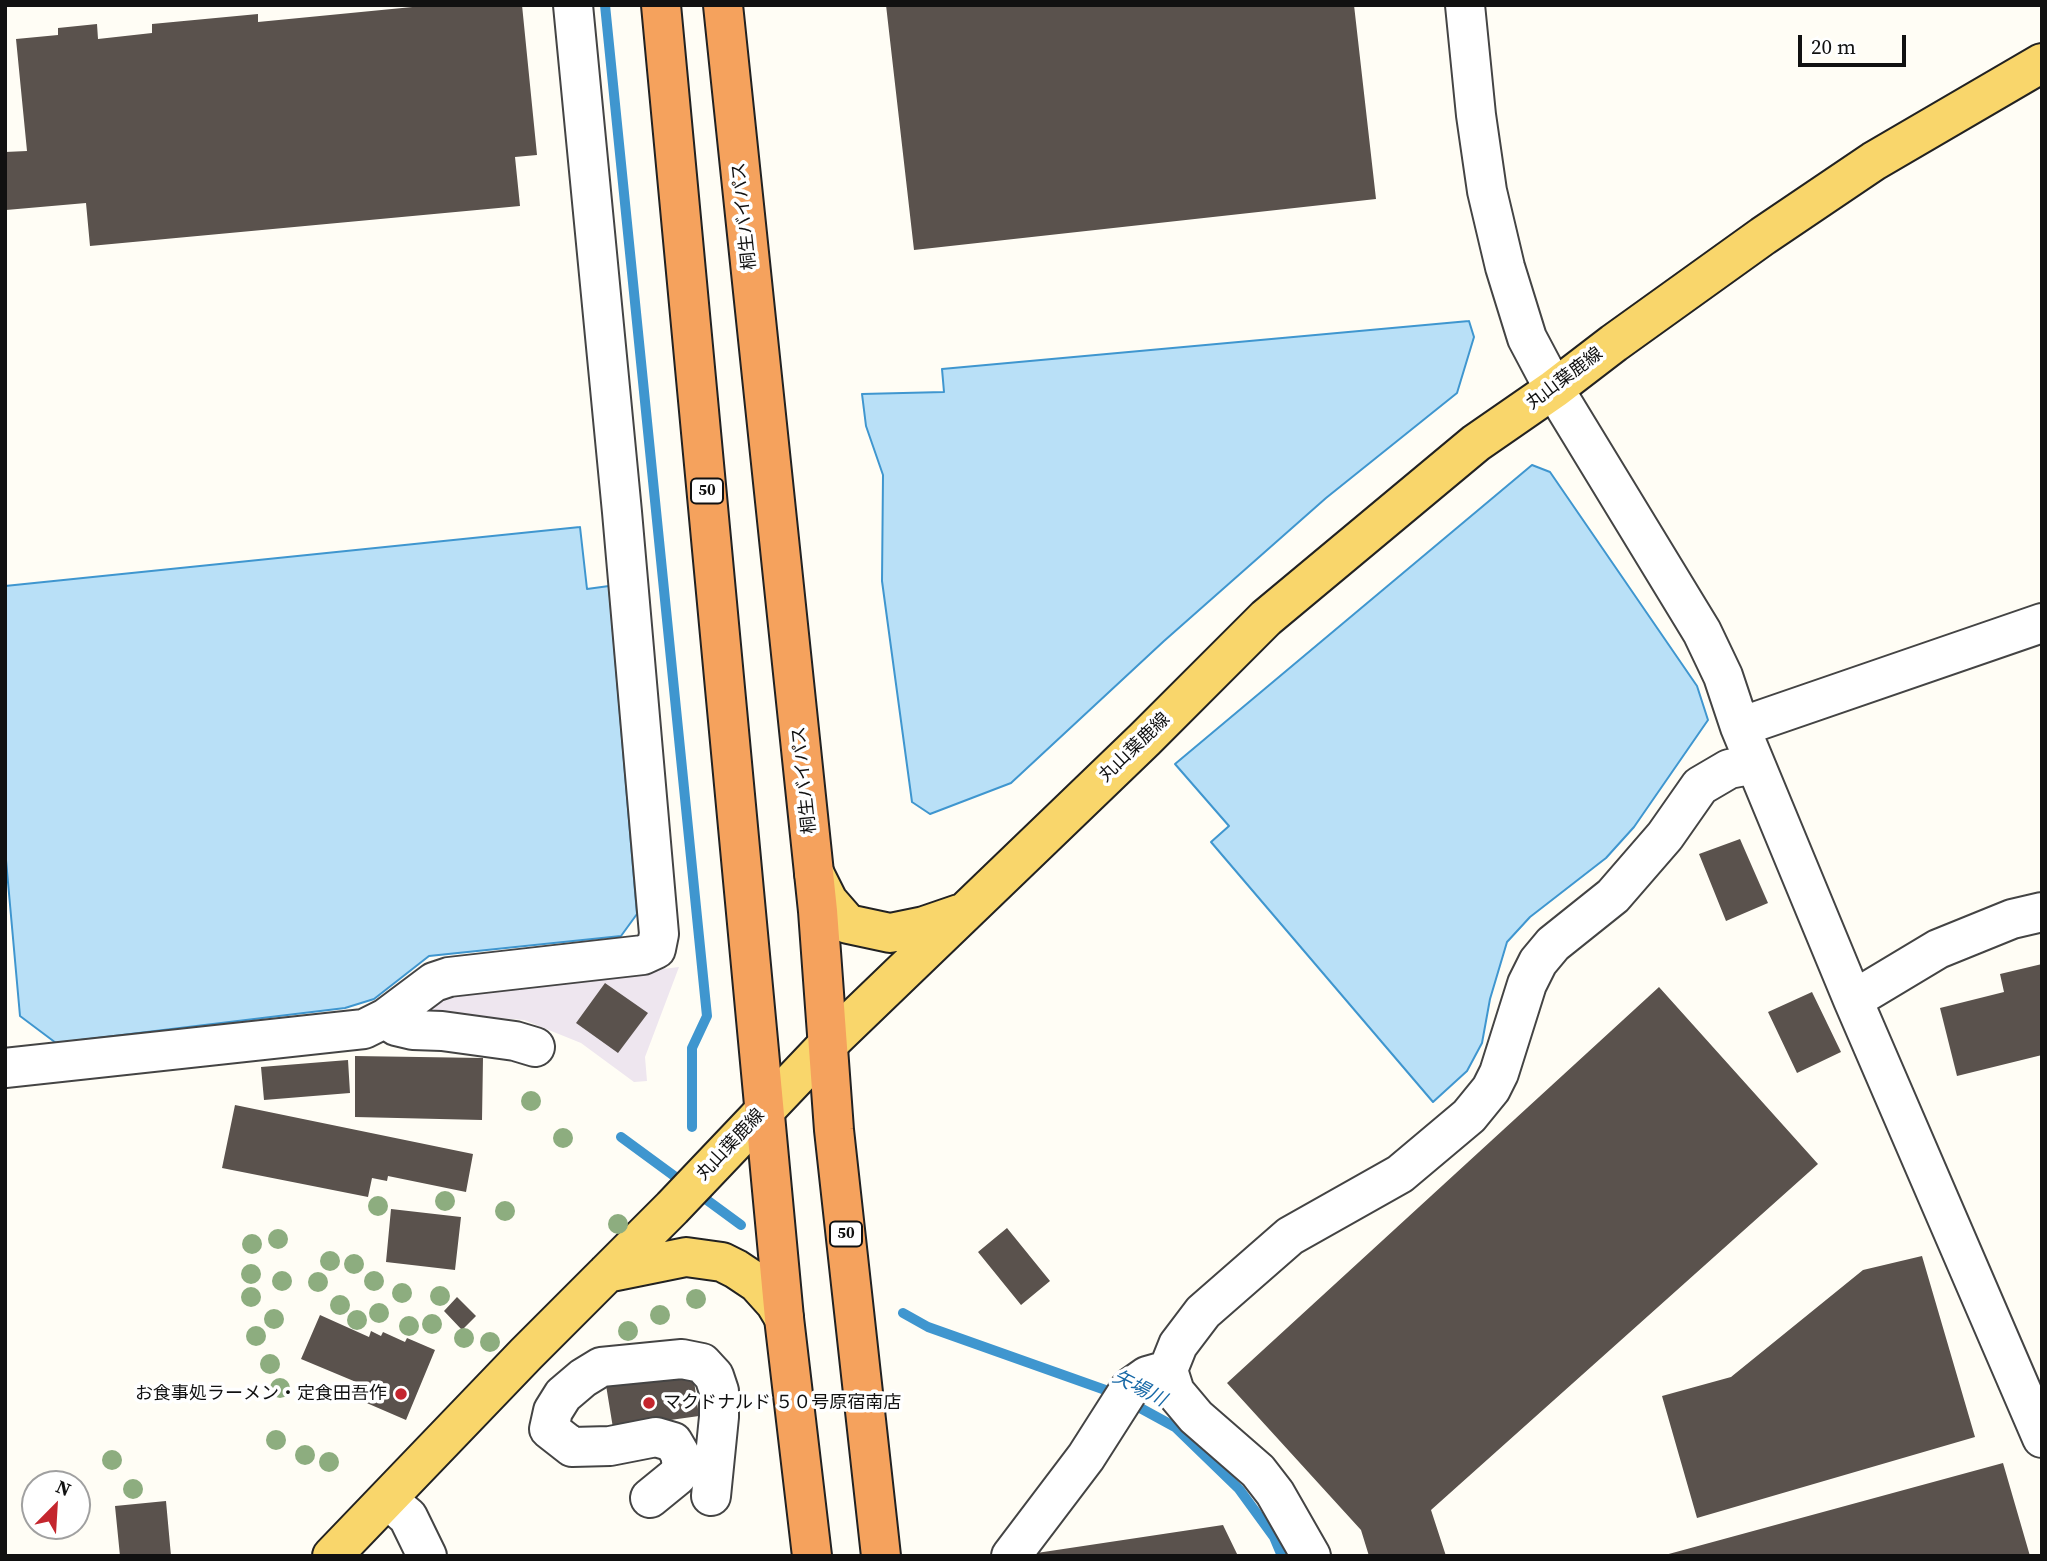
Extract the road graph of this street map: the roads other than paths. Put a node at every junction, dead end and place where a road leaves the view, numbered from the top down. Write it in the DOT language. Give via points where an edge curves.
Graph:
graph roads {
  1 [pos="573,5"];
  2 [pos="661,5"];
  3 [pos="723,5"];
  4 [pos="1465,5"];
  5 [pos="2042,64"];
  6 [pos="1554,389"];
  7 [pos="2042,624"];
  8 [pos="1740,727"];
  9 [pos="1755,764"];
  10 [pos="814,873"];
  11 [pos="965,912"];
  12 [pos="2042,912"];
  13 [pos="1853,1000"];
  14 [pos="386,1018"];
  15 [pos="829,1043"];
  16 [pos="535,1047"];
  17 [pos="5,1068"];
  18 [pos="765,1108"];
  19 [pos="607,1273"];
  20 [pos="784,1318"];
  21 [pos="1168,1370"];
  22 [pos="2042,1438"];
  23 [pos="711,1496"];
  24 [pos="650,1498"];
  25 [pos="388,1500"];
  26 [pos="332,1556"];
  27 [pos="427,1556"];
  28 [pos="812,1556"];
  29 [pos="881,1556"];
  30 [pos="1011,1556"];
  31 [pos="1311,1556"];
  1 -- 14 [label="street" via="659,934 656,949 643,955 449,977 434,982"];
  2 -- 18 [label="highway, 50"];
  3 -- 10 [label="highway, 桐生バイパス / 50"];
  4 -- 6 [label="street" via="1487,191 1527,338"];
  5 -- 6 [label="main road, 丸山葉鹿線" via="1874,161"];
  6 -- 8 [label="street" via="1702,632"];
  6 -- 11 [label="main road, 丸山葉鹿線" via="1476,443 1266,618"];
  7 -- 8 [label="street"];
  8 -- 9 [label="street"];
  9 -- 13 [label="street"];
  9 -- 21 [label="street" via="1729,769 1700,786 1613,897 1553,944 1538,962 1499,1073 1469,1116 1400,1174 1290,1236 1250,1269 1203,1312 1178,1345"];
  10 -- 11 [label="main road" via="828,901 848,923 873,930 891,933"];
  10 -- 15 [label="highway, 桐生バイパス / 50"];
  11 -- 15 [label="main road, 丸山葉鹿線"];
  12 -- 13 [label="street" via="1938,949"];
  13 -- 22 [label="street"];
  14 -- 16 [label="street" via="413,1030"];
  14 -- 17 [label="street" via="365,1029"];
  15 -- 18 [label="main road, 丸山葉鹿線"];
  15 -- 29 [label="highway, 桐生バイパス / 50" via="834,1130"];
  18 -- 19 [label="main road, 丸山葉鹿線"];
  18 -- 20 [label="highway, 50"];
  19 -- 20 [label="main road" via="686,1257 722,1262 757,1283"];
  19 -- 25 [label="main road, 丸山葉鹿線"];
  20 -- 28 [label="highway, 50"];
  21 -- 30 [label="street" via="1146,1376 1120,1403 1086,1457"];
  21 -- 31 [label="street" via="1175,1392 1196,1417 1236,1450 1275,1493"];
  23 -- 24 [label="street" via="719,1427 719,1391 714,1376 702,1363 682,1359 601,1367 563,1395 549,1429 572,1447 656,1437 673,1442 682,1466 677,1476"];
  25 -- 26 [label="main road, 丸山葉鹿線"];
  25 -- 27 [label="street" via="415,1527"];
}
